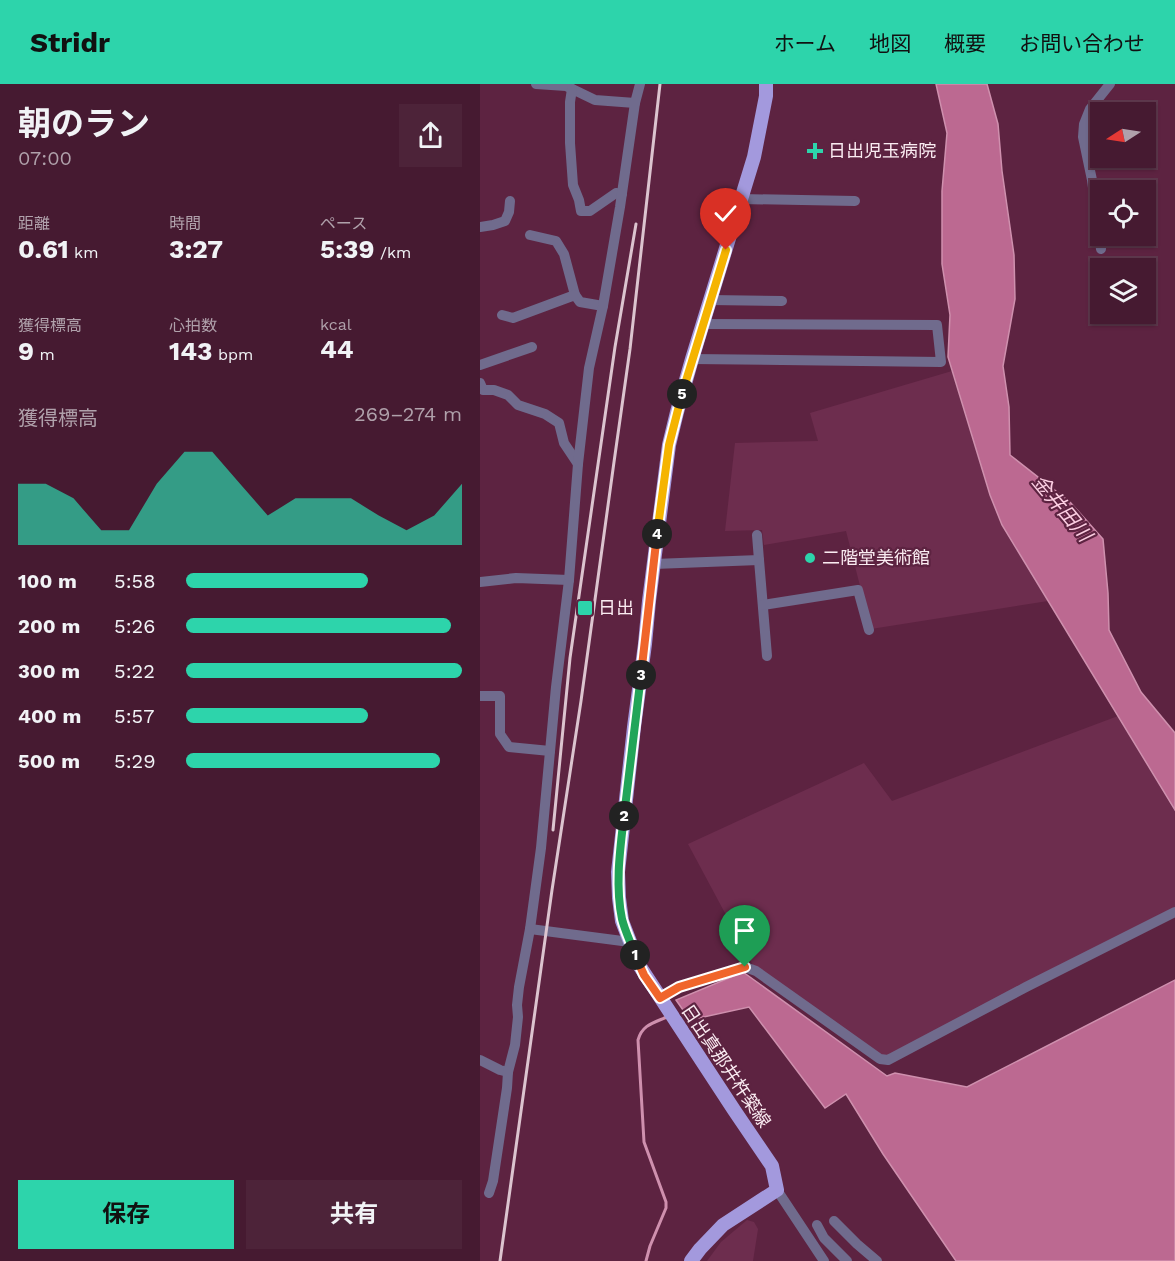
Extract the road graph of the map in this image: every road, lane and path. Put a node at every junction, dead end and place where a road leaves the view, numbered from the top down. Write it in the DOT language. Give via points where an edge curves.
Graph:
graph roads {
  1 [pos="536,84"];
  2 [pos="640,84"];
  3 [pos="766,84"];
  4 [pos="1110,84"];
  5 [pos="572,89"];
  6 [pos="635,103"];
  7 [pos="622,194"];
  8 [pos="741,199"];
  9 [pos="510,201"];
  10 [pos="855,201"];
  11 [pos="480,227"];
  12 [pos="530,235"];
  13 [pos="1101,249"];
  14 [pos="575,295"];
  15 [pos="710,300"];
  16 [pos="782,301"];
  17 [pos="603,306"];
  18 [pos="502,315"];
  19 [pos="703,324"];
  20 [pos="532,348"];
  21 [pos="692,359"];
  22 [pos="480,365"];
  23 [pos="481,388"];
  24 [pos="578,464"];
  25 [pos="757,535"];
  26 [pos="759,560"];
  27 [pos="654,564"];
  28 [pos="569,580"];
  29 [pos="480,582"];
  30 [pos="763,605"];
  31 [pos="869,630"];
  32 [pos="767,656"];
  33 [pos="480,696"];
  34 [pos="550,751"];
  35 [pos="1175,912"];
  36 [pos="530,929"];
  37 [pos="630,942"];
  38 [pos="660,998"];
  39 [pos="480,1060"];
  40 [pos="508,1072"];
  41 [pos="777,1190"];
  42 [pos="489,1193"];
  43 [pos="834,1221"];
  44 [pos="817,1225"];
  45 [pos="691,1261"];
  46 [pos="824,1261"];
  47 [pos="847,1261"];
  48 [pos="877,1261"];
  1 -- 5 [label="street"];
  2 -- 6 [label="street"];
  3 -- 8 [label="main road, 日出真那井杵築線" via="754,157"];
  4 -- 13 [label="street" via="1090,109 1083,136"];
  5 -- 6 [label="street" via="595,100"];
  5 -- 7 [label="street" via="573,185 581,211 590,211"];
  6 -- 7 [label="street"];
  7 -- 17 [label="street"];
  8 -- 10 [label="street"];
  8 -- 15 [label="main road, 日出真那井杵築線"];
  9 -- 11 [label="street" via="505,220"];
  12 -- 14 [label="street" via="556,241 564,254"];
  14 -- 17 [label="street" via="580,302"];
  14 -- 18 [label="street" via="513,318"];
  15 -- 16 [label="street"];
  15 -- 19 [label="main road, 日出真那井杵築線"];
  17 -- 24 [label="street" via="589,368"];
  19 -- 21 [label="main road, 日出真那井杵築線"];
  19 -- 21 [label="street" via="937,326 941,362"];
  20 -- 22 [label="street"];
  21 -- 27 [label="main road, 日出真那井杵築線" via="669,445"];
  23 -- 24 [label="street" via="508,395 518,405 559,423 564,443"];
  24 -- 28 [label="street"];
  25 -- 26 [label="street"];
  26 -- 27 [label="street"];
  26 -- 30 [label="street"];
  27 -- 37 [label="main road, 日出真那井杵築線" via="618,872 622,921"];
  28 -- 29 [label="street" via="516,578"];
  28 -- 34 [label="street"];
  30 -- 31 [label="street" via="858,590"];
  30 -- 32 [label="street"];
  33 -- 34 [label="street" via="500,696 504,750"];
  34 -- 36 [label="street"];
  35 -- 38 [label="street" via="888,1060 880,1059 745,967 679,987"];
  36 -- 37 [label="street"];
  36 -- 40 [label="street"];
  37 -- 38 [label="main road, 日出真那井杵築線"];
  38 -- 41 [label="main road, 日出真那井杵築線" via="772,1166"];
  39 -- 40 [label="street"];
  40 -- 42 [label="street"];
  41 -- 45 [label="main road" via="723,1225"];
  41 -- 46 [label="street"];
  43 -- 48 [label="street"];
  44 -- 47 [label="street"];
}
